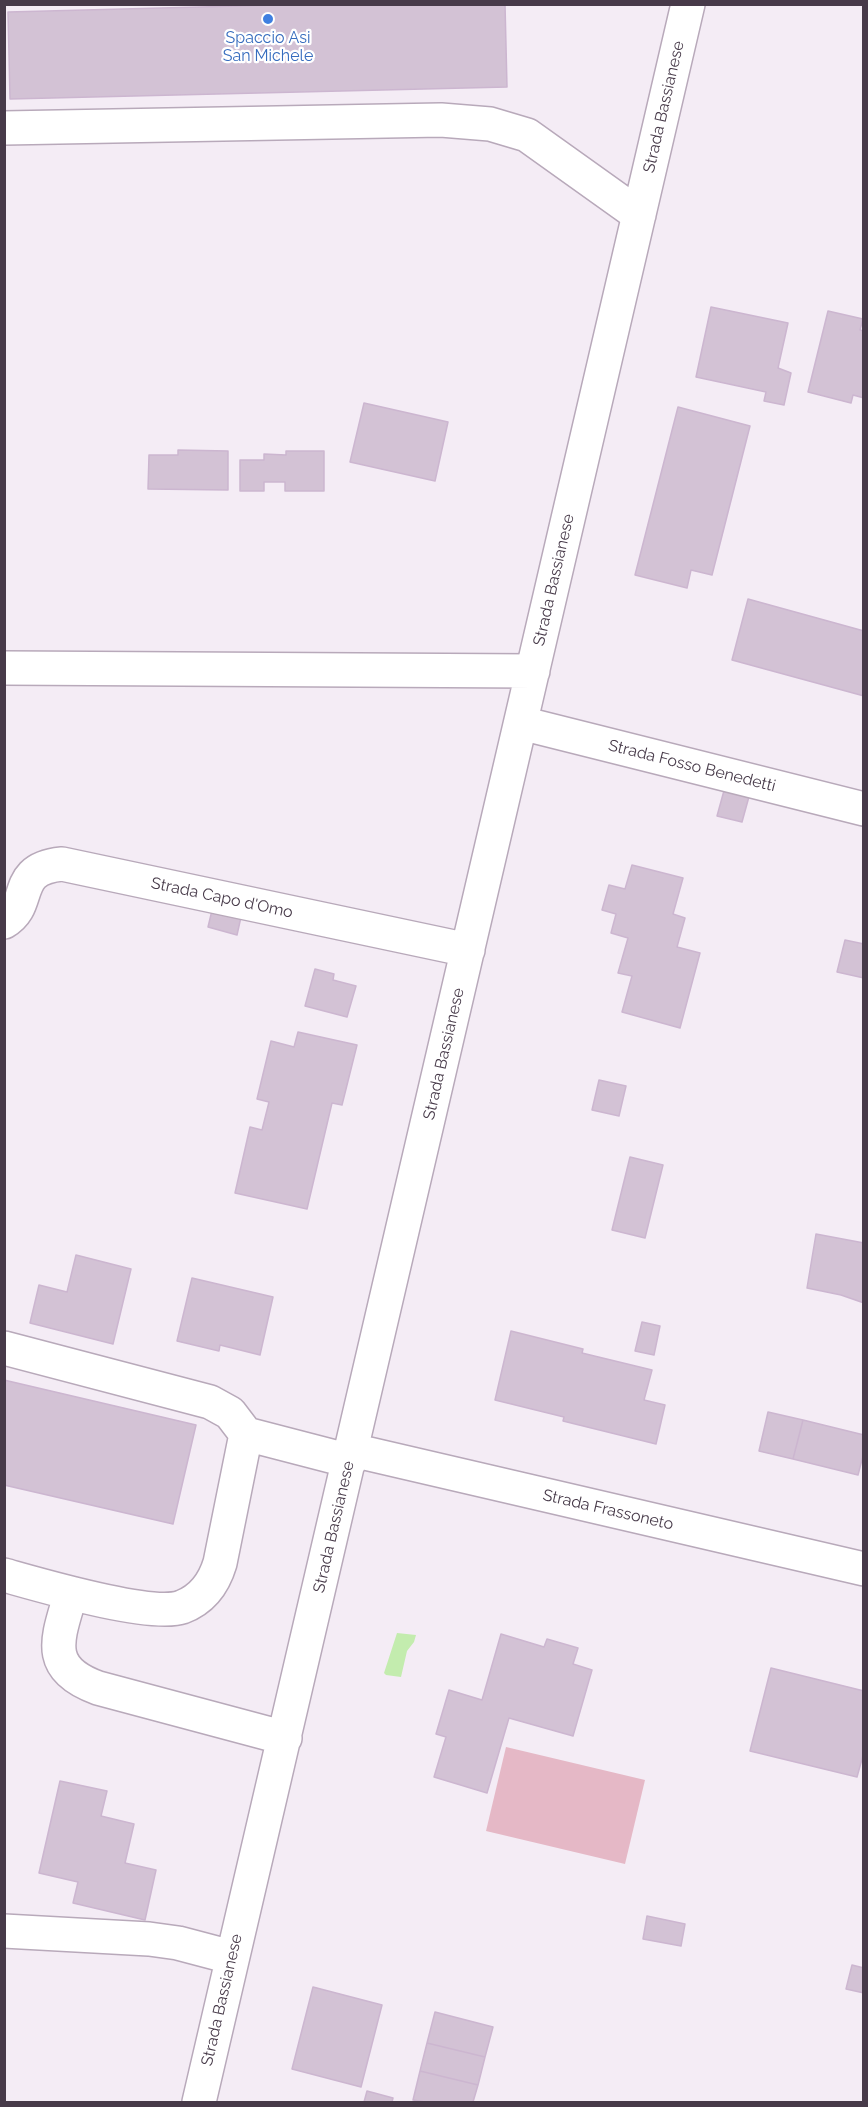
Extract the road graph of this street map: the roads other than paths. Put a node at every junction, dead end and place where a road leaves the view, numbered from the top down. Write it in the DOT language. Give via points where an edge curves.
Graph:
graph roads {
  1 [pos="688,4"];
  2 [pos="4,128"];
  3 [pos="639,215"];
  4 [pos="4,668"];
  5 [pos="533,671"];
  6 [pos="521,723"];
  7 [pos="864,809"];
  8 [pos="4,922"];
  9 [pos="468,950"];
  10 [pos="4,1348"];
  11 [pos="246,1434"];
  12 [pos="351,1456"];
  13 [pos="864,1569"];
  14 [pos="4,1575"];
  15 [pos="71,1593"];
  16 [pos="285,1738"];
  17 [pos="4,1931"];
  18 [pos="231,1957"];
  19 [pos="199,2103"];
  1 -- 3 [label="street, Strada Bassianese"];
  2 -- 3 [label="street" via="441,120 490,124 527,135"];
  3 -- 5 [label="street, Strada Bassianese"];
  4 -- 5 [label="street"];
  5 -- 6 [label="street, Strada Bassianese"];
  6 -- 7 [label="street, Strada Fosso Benedetti"];
  6 -- 9 [label="street, Strada Bassianese"];
  8 -- 9 [label="street, Strada Capo d'Omo" via="16,911 29,879 41,868 62,864"];
  9 -- 12 [label="street, Strada Bassianese"];
  10 -- 11 [label="street" via="210,1402 230,1413"];
  11 -- 12 [label="street, Strada Frassoneto"];
  11 -- 15 [label="street" via="220,1563 207,1590 196,1600 166,1610"];
  12 -- 13 [label="street, Strada Frassoneto"];
  12 -- 16 [label="street, Strada Bassianese"];
  14 -- 15 [label="street"];
  15 -- 16 [label="street" via="59,1652 70,1675 98,1688"];
  16 -- 18 [label="street, Strada Bassianese"];
  17 -- 18 [label="street" via="149,1939"];
  18 -- 19 [label="street, Strada Bassianese"];
}
